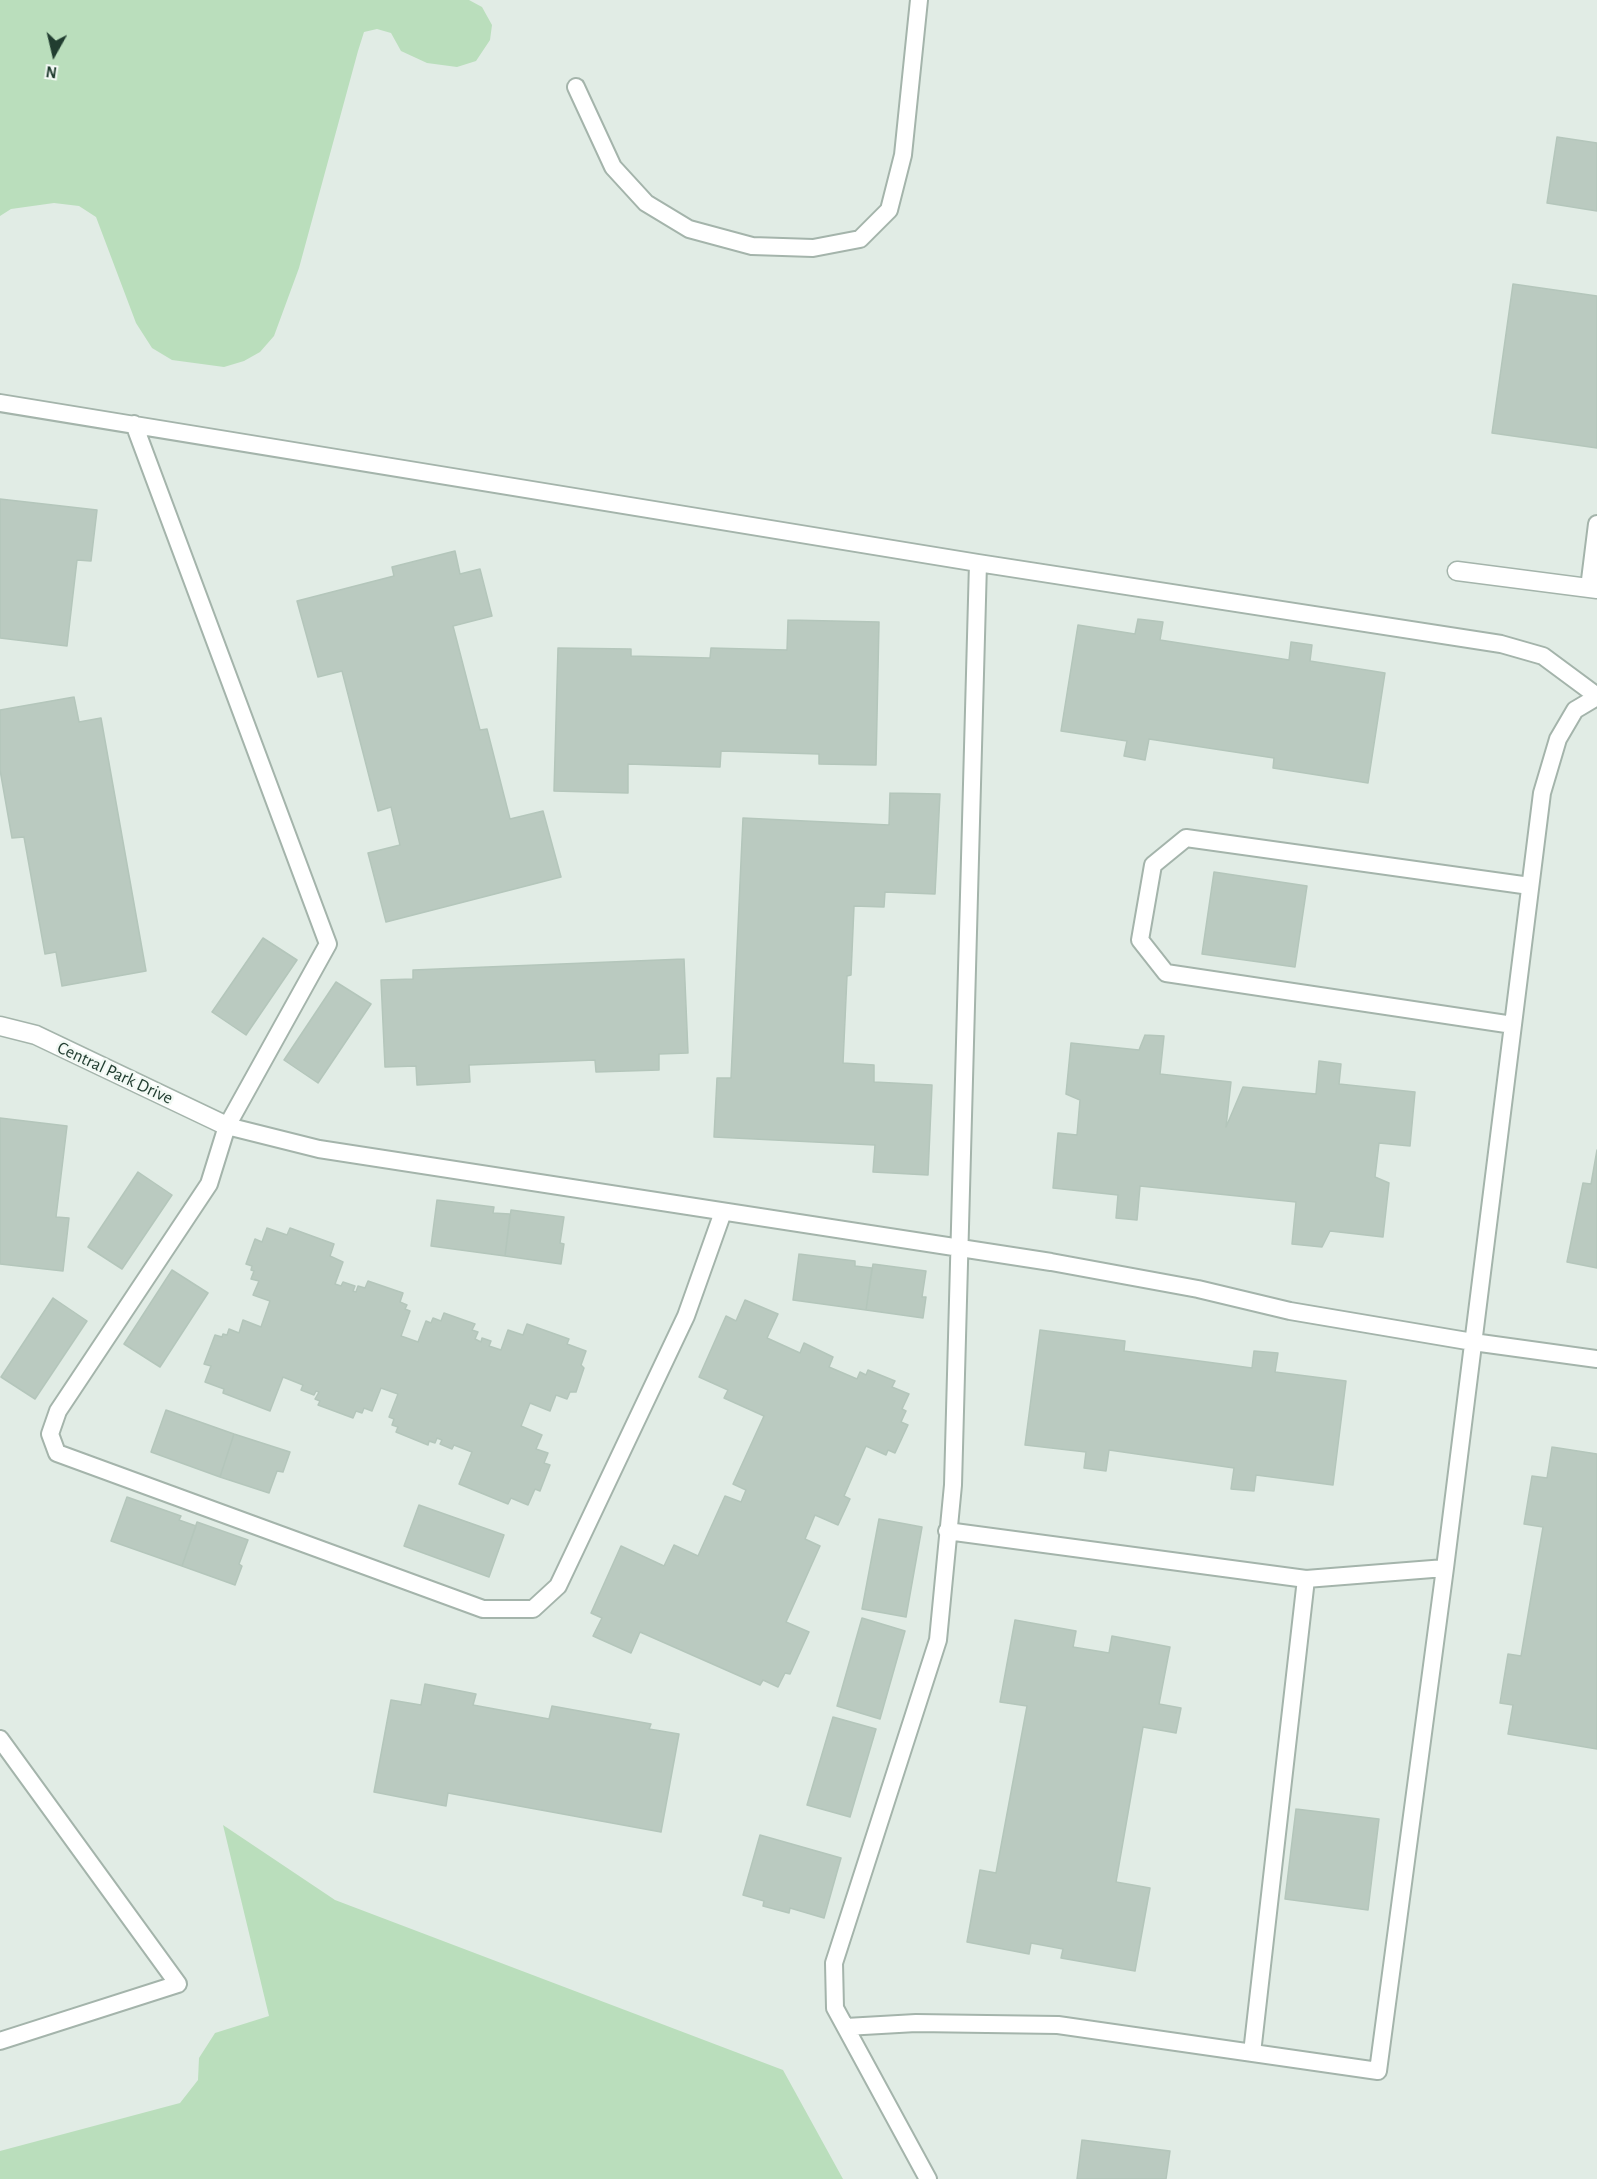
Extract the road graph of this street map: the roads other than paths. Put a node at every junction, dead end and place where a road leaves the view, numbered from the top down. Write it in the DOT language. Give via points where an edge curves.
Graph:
graph roads {
  1 [pos="919,0"];
  2 [pos="576,87"];
  3 [pos="0,403"];
  4 [pos="135,424"];
  5 [pos="1597,524"];
  6 [pos="978,563"];
  7 [pos="1457,571"];
  8 [pos="1593,588"];
  9 [pos="1597,697"];
  10 [pos="1530,886"];
  11 [pos="1513,1025"];
  12 [pos="0,1026"];
  13 [pos="227,1126"];
  14 [pos="723,1212"];
  15 [pos="958,1248"];
  16 [pos="1473,1342"];
  17 [pos="1597,1359"];
  18 [pos="947,1531"];
  19 [pos="1445,1568"];
  20 [pos="1306,1579"];
  21 [pos="0,1739"];
  22 [pos="846,2027"];
  23 [pos="0,2041"];
  24 [pos="1252,2052"];
  25 [pos="928,2179"];
  1 -- 2 [label="lane" via="903,155 889,210 860,239 813,248 752,246 689,229 646,203 613,167"];
  3 -- 4 [label="lane"];
  4 -- 6 [label="lane"];
  4 -- 13 [label="lane" via="328,944"];
  5 -- 8 [label="lane"];
  6 -- 9 [label="lane" via="1501,644 1543,656"];
  6 -- 15 [label="lane"];
  7 -- 8 [label="street"];
  9 -- 10 [label="lane" via="1575,710 1557,739 1542,793"];
  10 -- 11 [label="lane"];
  10 -- 11 [label="lane" via="1186,838 1153,865 1140,940 1166,973"];
  11 -- 16 [label="lane"];
  12 -- 13 [label="street, Central Park Drive" via="36,1035"];
  13 -- 14 [label="lane" via="319,1149"];
  13 -- 14 [label="lane" via="208,1184 58,1411 50,1434 57,1453 483,1610 533,1609 558,1586 686,1316"];
  14 -- 15 [label="lane"];
  15 -- 16 [label="lane" via="1198,1288 1290,1311"];
  15 -- 18 [label="lane" via="953,1485"];
  16 -- 17 [label="lane"];
  16 -- 19 [label="lane"];
  18 -- 20 [label="lane"];
  18 -- 22 [label="lane" via="938,1640 834,1963 835,2008"];
  19 -- 20 [label="lane"];
  19 -- 24 [label="lane" via="1378,2071"];
  20 -- 24 [label="lane"];
  21 -- 23 [label="lane" via="178,1984"];
  22 -- 24 [label="lane" via="916,2023 1058,2025"];
  22 -- 25 [label="lane"];
}
